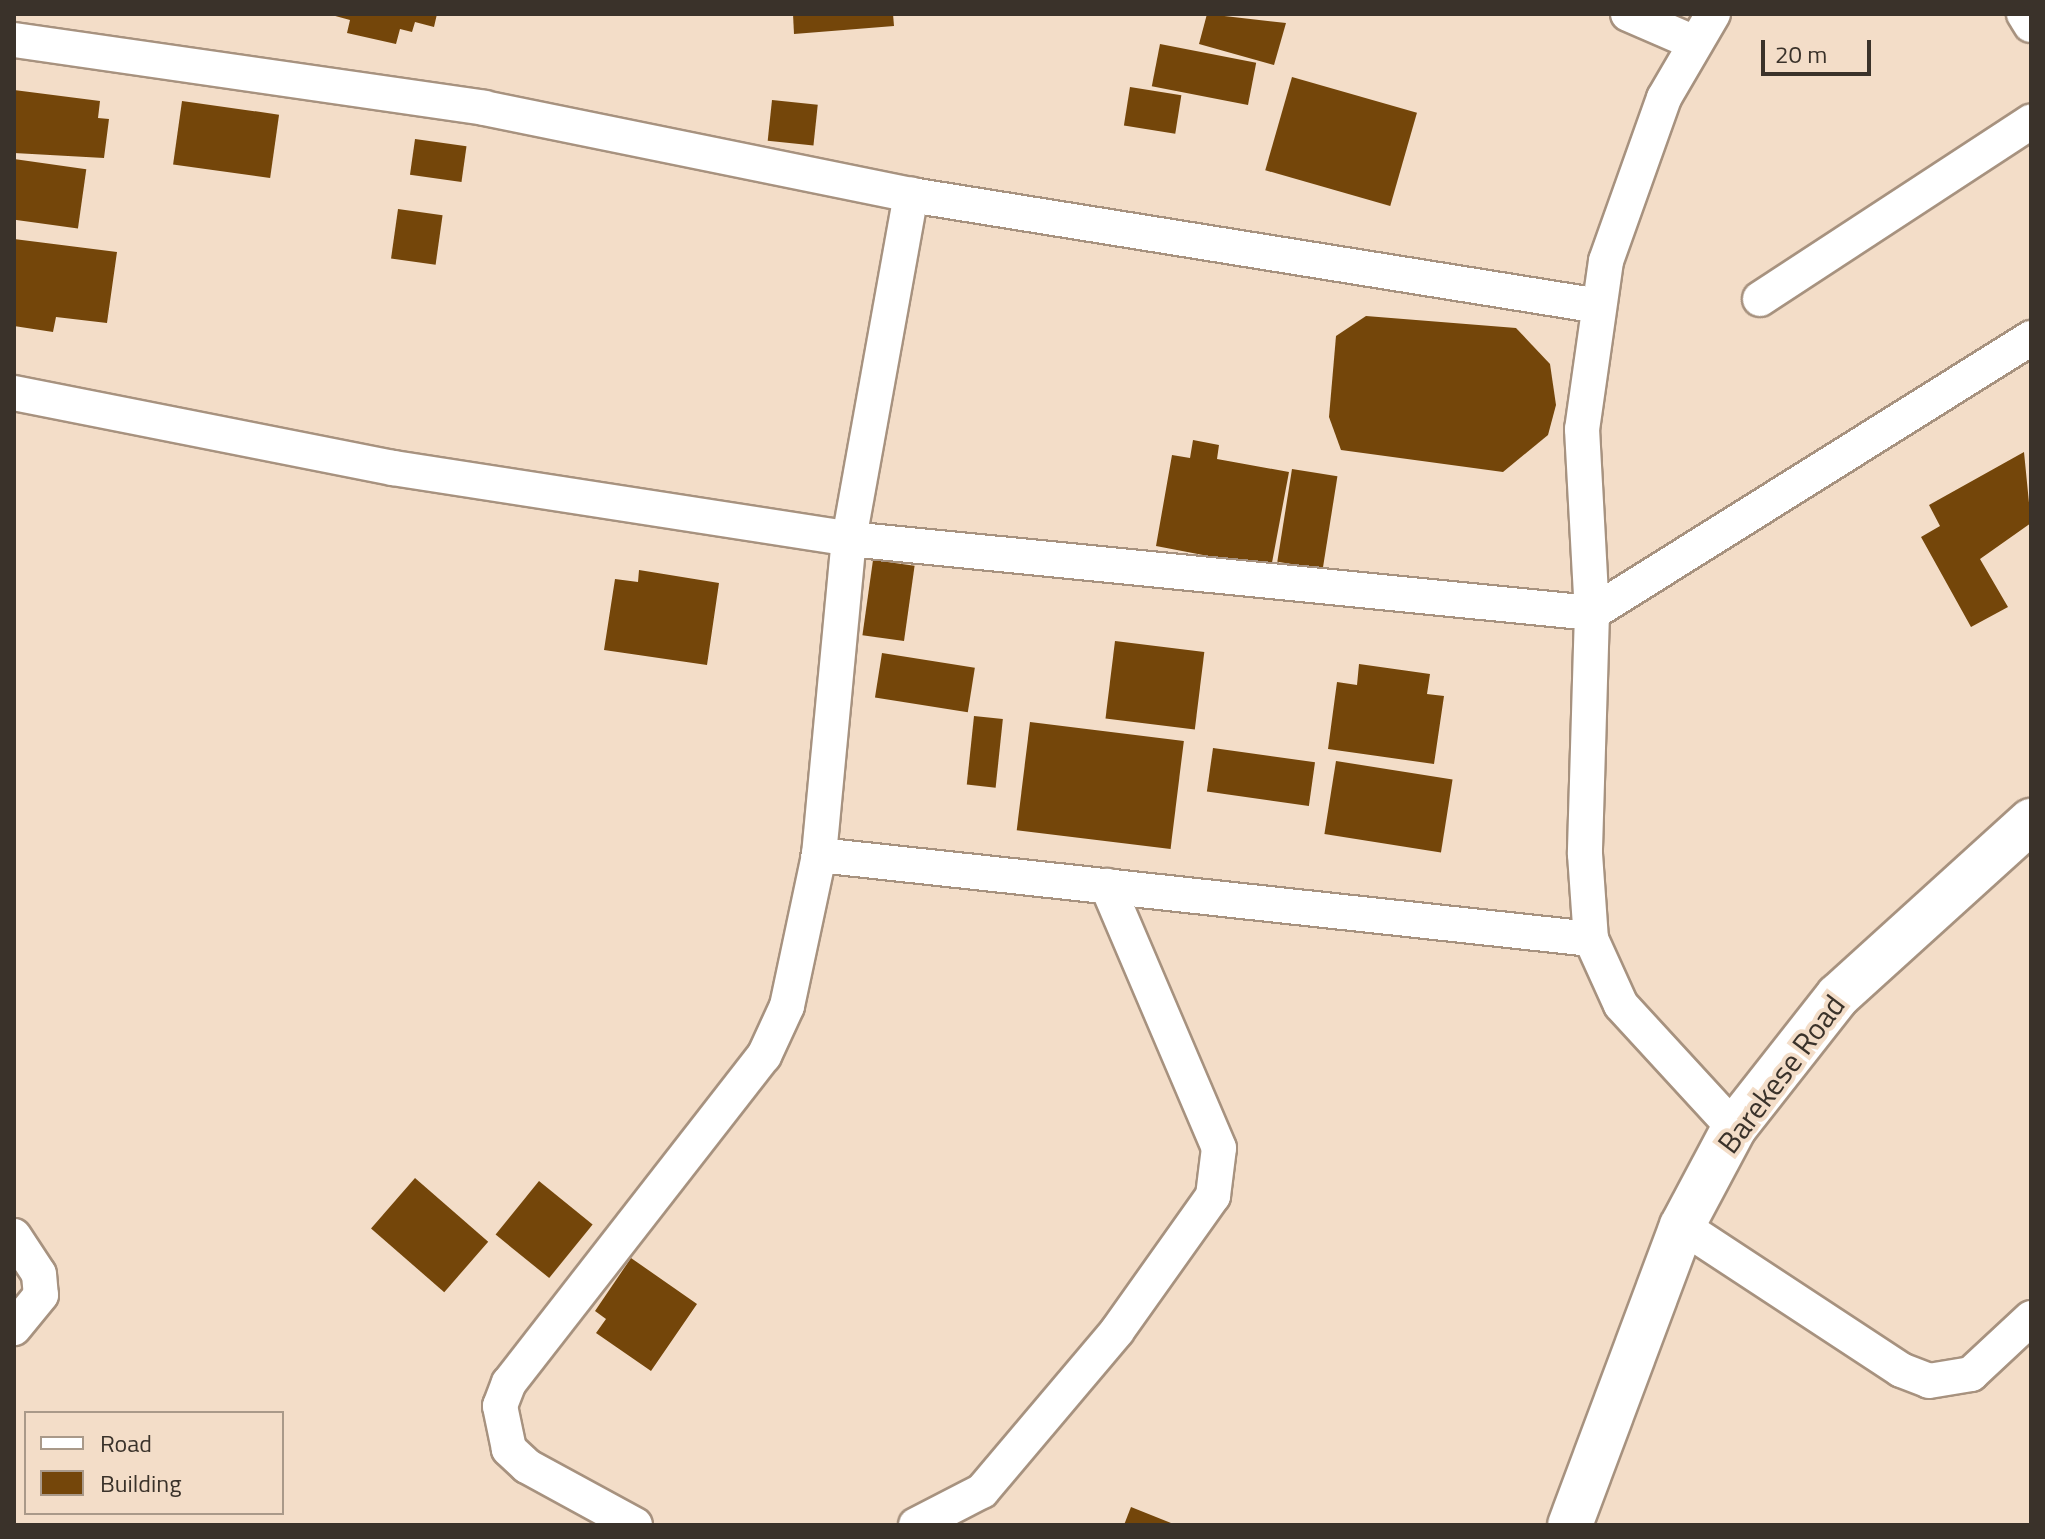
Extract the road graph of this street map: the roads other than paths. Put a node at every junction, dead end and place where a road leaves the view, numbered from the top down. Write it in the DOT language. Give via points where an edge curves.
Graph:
graph roads {
  1 [pos="18,14"];
  2 [pos="1628,14"];
  3 [pos="1713,14"];
  4 [pos="2024,14"];
  5 [pos="2031,25"];
  6 [pos="24,42"];
  7 [pos="1695,43"];
  8 [pos="2031,122"];
  9 [pos="911,195"];
  10 [pos="1760,299"];
  11 [pos="1599,306"];
  12 [pos="2031,338"];
  13 [pos="14,393"];
  14 [pos="849,539"];
  15 [pos="1592,613"];
  16 [pos="2031,821"];
  17 [pos="819,855"];
  18 [pos="1107,886"];
  19 [pos="1591,939"];
  20 [pos="1734,1128"];
  21 [pos="1682,1226"];
  22 [pos="14,1236"];
  23 [pos="2031,1318"];
  24 [pos="14,1328"];
  25 [pos="635,1525"];
  26 [pos="916,1525"];
  27 [pos="1570,1525"];
  1 -- 6 [label="street"];
  2 -- 7 [label="street"];
  3 -- 7 [label="street"];
  4 -- 5 [label="street"];
  6 -- 9 [label="street" via="484,108"];
  7 -- 11 [label="street" via="1659,113 1606,261"];
  8 -- 10 [label="street"];
  9 -- 11 [label="street"];
  9 -- 14 [label="street"];
  11 -- 15 [label="street" via="1582,429"];
  12 -- 15 [label="street"];
  13 -- 14 [label="street" via="393,468"];
  14 -- 15 [label="street"];
  14 -- 17 [label="street"];
  15 -- 19 [label="street" via="1585,854"];
  16 -- 20 [label="main road, Barekese Road" via="1838,996"];
  17 -- 18 [label="street"];
  17 -- 25 [label="street" via="787,1006 764,1056 509,1383 500,1406 509,1449 527,1466"];
  18 -- 19 [label="street"];
  18 -- 26 [label="street" via="1219,1148 1213,1196 1117,1331 982,1491"];
  19 -- 20 [label="street" via="1621,1005"];
  20 -- 21 [label="main road, Barekese Road"];
  21 -- 23 [label="street" via="1901,1370 1929,1381 1971,1374"];
  21 -- 27 [label="main road, Barekese Road"];
  22 -- 24 [label="street" via="39,1274 41,1295"];
}
